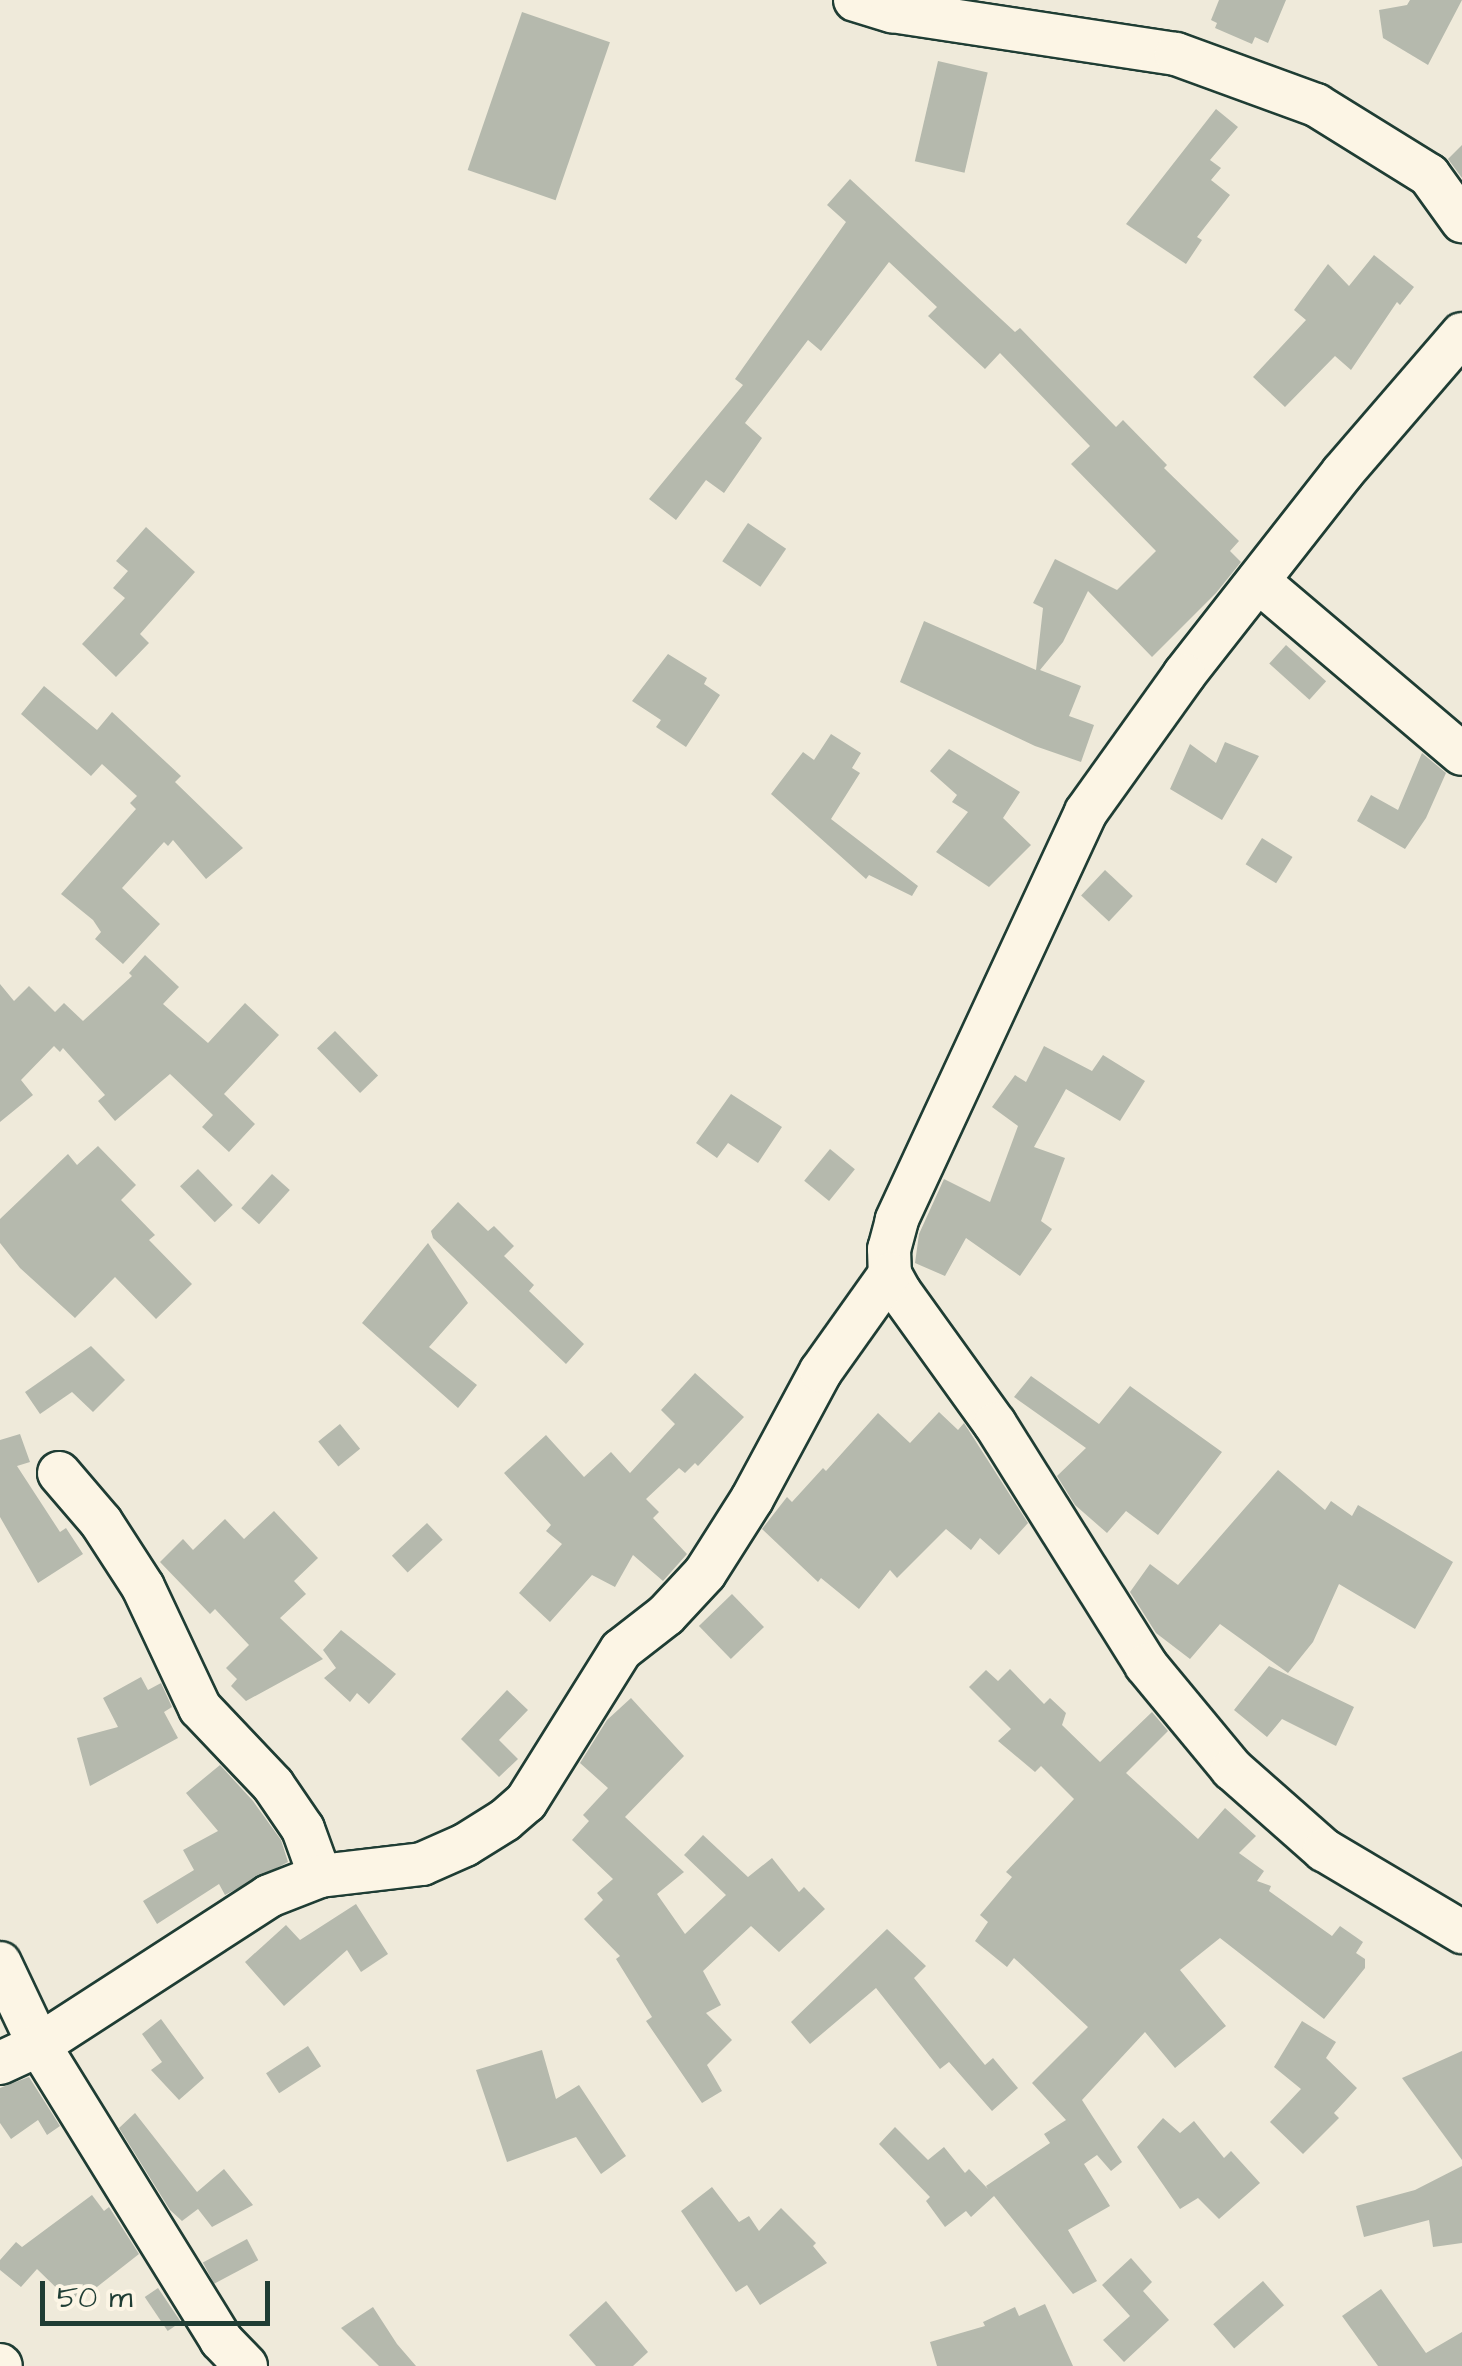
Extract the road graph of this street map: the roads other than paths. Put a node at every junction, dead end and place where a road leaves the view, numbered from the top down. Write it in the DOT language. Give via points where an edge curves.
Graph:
graph roads {
  1 [pos="854,0"];
  2 [pos="1462,221"];
  3 [pos="1462,334"];
  4 [pos="1258,581"];
  5 [pos="1462,754"];
  6 [pos="890,1274"];
  7 [pos="59,1473"];
  8 [pos="320,1876"];
  9 [pos="1462,1932"];
  10 [pos="0,1963"];
  11 [pos="39,2045"];
  12 [pos="0,2063"];
  13 [pos="246,2366"];
  1 -- 2 [label="street" via="1176,54 1316,105 1429,175"];
  3 -- 4 [label="street"];
  4 -- 5 [label="street"];
  4 -- 6 [label="street" via="1086,812 897,1220"];
  6 -- 8 [label="street" via="822,1371 705,1572 621,1650 526,1802 465,1846 422,1864"];
  6 -- 9 [label="street" via="1146,1664 1232,1770 1324,1850"];
  7 -- 8 [label="street" via="143,1587 200,1708 273,1785 303,1829"];
  8 -- 11 [label="street" via="269,1896"];
  10 -- 11 [label="street"];
  11 -- 12 [label="street"];
  11 -- 13 [label="street" via="222,2340"];
}
